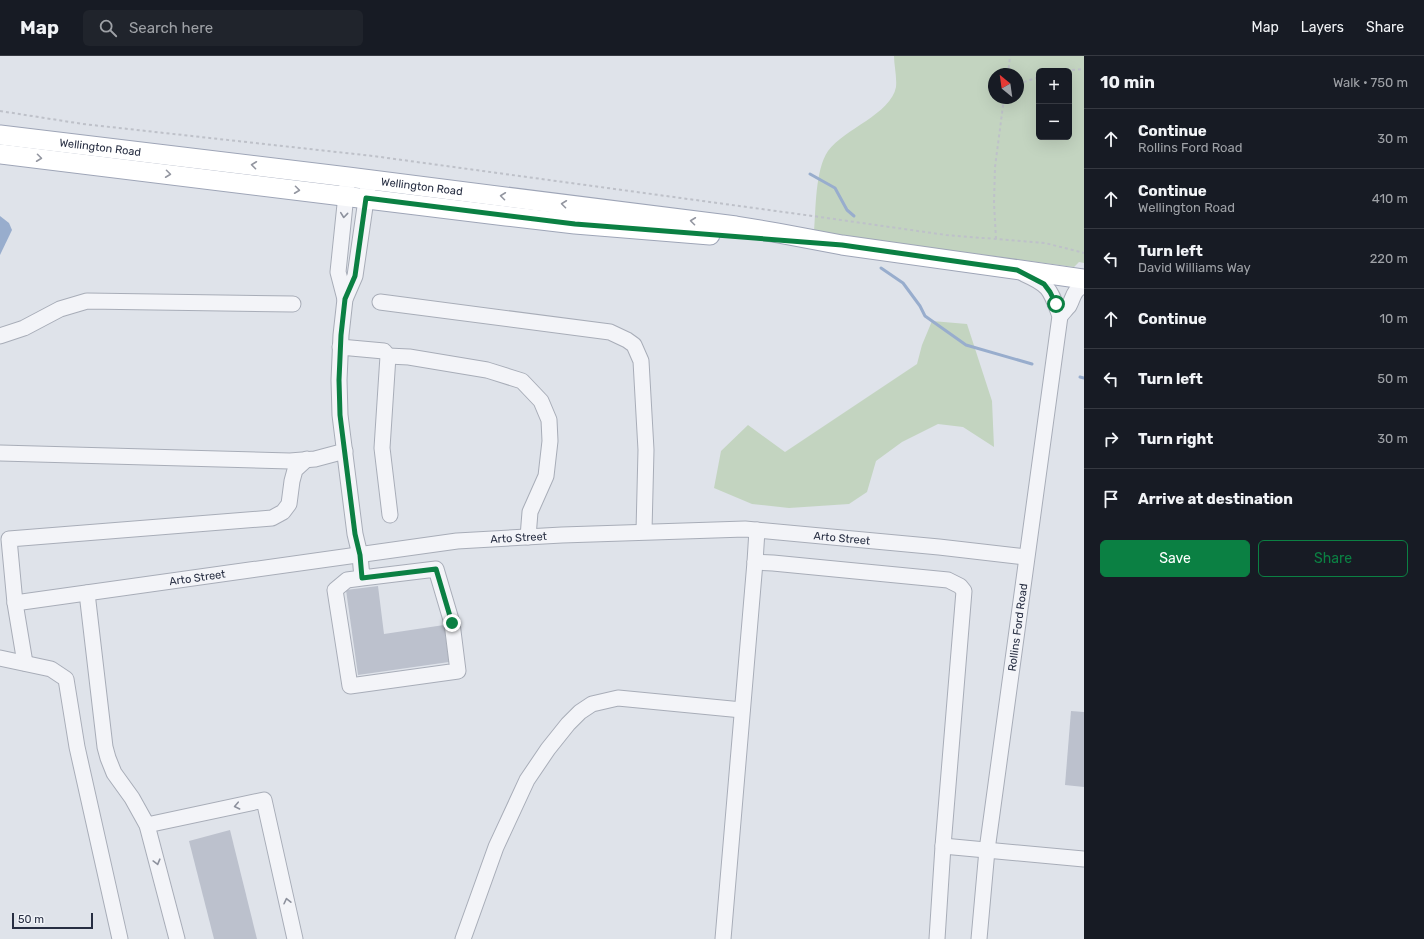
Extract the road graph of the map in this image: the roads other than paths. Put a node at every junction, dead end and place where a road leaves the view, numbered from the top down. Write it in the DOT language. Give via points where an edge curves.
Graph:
graph roads {
  1 [pos="0,135"];
  2 [pos="0,154"];
  3 [pos="348,176"];
  4 [pos="369,179"];
  5 [pos="346,196"];
  6 [pos="366,198"];
  7 [pos="842,245"];
  8 [pos="1017,270"];
  9 [pos="1084,279"];
  10 [pos="1084,285"];
  11 [pos="345,299"];
  12 [pos="380,302"];
  13 [pos="293,304"];
  14 [pos="1060,316"];
  15 [pos="0,336"];
  16 [pos="340,347"];
  17 [pos="388,356"];
  18 [pos="345,451"];
  19 [pos="0,453"];
  20 [pos="307,459"];
  21 [pos="390,515"];
  22 [pos="757,530"];
  23 [pos="644,532"];
  24 [pos="528,537"];
  25 [pos="433,545"];
  26 [pos="360,555"];
  27 [pos="1026,557"];
  28 [pos="755,562"];
  29 [pos="436,569"];
  30 [pos="362,578"];
  31 [pos="87,593"];
  32 [pos="14,602"];
  33 [pos="0,658"];
  34 [pos="25,663"];
  35 [pos="742,710"];
  36 [pos="147,825"];
  37 [pos="943,846"];
  38 [pos="987,850"];
  39 [pos="1084,859"];
  40 [pos="120,939"];
  41 [pos="177,939"];
  42 [pos="295,939"];
  43 [pos="463,939"];
  44 [pos="722,939"];
  45 [pos="937,939"];
  46 [pos="979,939"];
  3 -- 1 [label="main road, Wellington Road, one-way"];
  2 -- 5 [label="main road, Wellington Road, one-way"];
  3 -- 4 [label="main road, Wellington Road"];
  3 -- 5 [label="street"];
  4 -- 6 [label="street"];
  7 -- 4 [label="main road, Wellington Road, one-way" via="736,226"];
  5 -- 6 [label="main road, Wellington Road"];
  5 -- 11 [label="street, one-way" via="338,272"];
  6 -- 7 [label="main road, Wellington Road" via="575,224"];
  6 -- 11 [label="street" via="355,276"];
  7 -- 8 [label="main road, Wellington Road"];
  8 -- 9 [label="main road, Wellington Road"];
  8 -- 14 [label="street, Rollins Ford Road" via="1046,286"];
  10 -- 14 [label="street, Rollins Ford Road" via="1073,294 1069,305"];
  11 -- 16 [label="street"];
  12 -- 23 [label="street" via="610,332 634,345 640,362 646,450"];
  13 -- 15 [label="street" via="87,301 60,309 24,328"];
  14 -- 27 [label="street, Rollins Ford Road"];
  16 -- 17 [label="street" via="384,351"];
  16 -- 18 [label="street" via="340,415"];
  17 -- 21 [label="street" via="382,448"];
  17 -- 24 [label="street" via="487,370 522,381 541,401 549,420 550,441 546,476 530,512"];
  18 -- 20 [label="street"];
  18 -- 26 [label="street"];
  19 -- 20 [label="street" via="290,461"];
  20 -- 32 [label="street" via="295,470 289,504 283,512 272,518 10,539"];
  22 -- 23 [label="street, Arto Street"];
  22 -- 27 [label="street, Arto Street"];
  22 -- 28 [label="street"];
  23 -- 24 [label="street, Arto Street"];
  24 -- 25 [label="street, Arto Street"];
  25 -- 26 [label="street, Arto Street"];
  25 -- 29 [label="street"];
  26 -- 30 [label="street"];
  26 -- 31 [label="street, Arto Street"];
  27 -- 38 [label="street, Rollins Ford Road"];
  28 -- 35 [label="street"];
  28 -- 37 [label="street" via="948,580 964,591"];
  29 -- 30 [label="street"];
  29 -- 30 [label="street" via="452,623 458,671 350,686 335,590 347,580"];
  31 -- 32 [label="street, Arto Street"];
  31 -- 36 [label="street" via="105,747 114,773"];
  32 -- 34 [label="street"];
  33 -- 34 [label="street"];
  34 -- 40 [label="street" via="51,669 66,679 76,747"];
  35 -- 43 [label="street" via="618,698 592,704 580,712 548,749 528,780 496,847"];
  35 -- 44 [label="street"];
  36 -- 41 [label="street, one-way"];
  42 -- 36 [label="street, one-way" via="264,800"];
  37 -- 38 [label="street"];
  37 -- 45 [label="street"];
  38 -- 39 [label="street"];
  38 -- 46 [label="street, Rollins Ford Road"];
}
